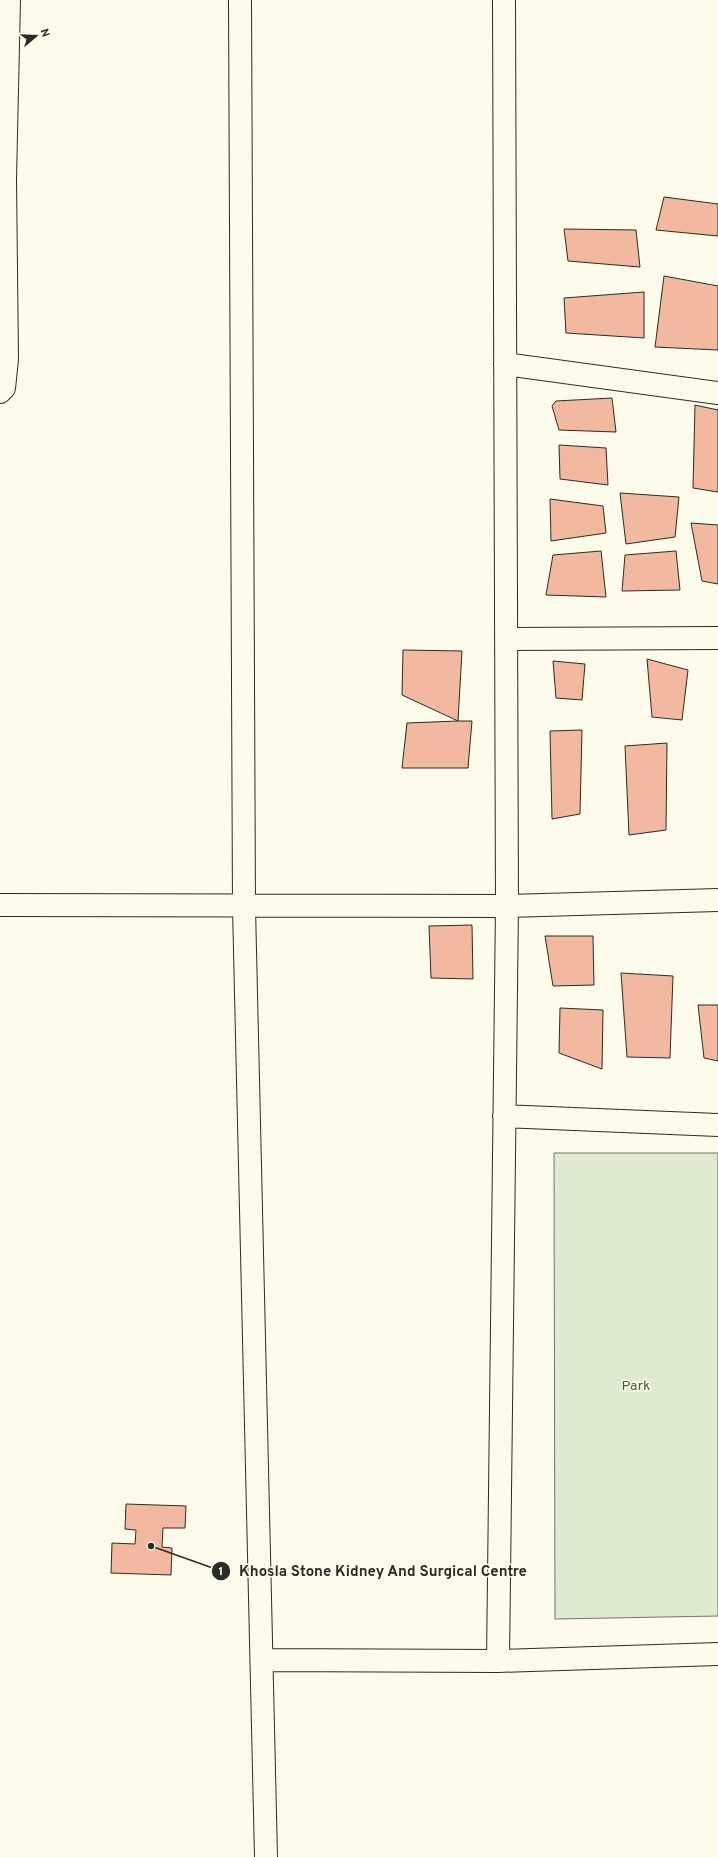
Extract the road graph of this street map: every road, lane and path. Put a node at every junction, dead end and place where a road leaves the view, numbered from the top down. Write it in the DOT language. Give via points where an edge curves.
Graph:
graph roads {
  1 [pos="9,0"];
  2 [pos="240,0"];
  3 [pos="504,0"];
  4 [pos="3,178"];
  5 [pos="505,364"];
  6 [pos="0,392"];
  7 [pos="718,392"];
  8 [pos="718,638"];
  9 [pos="507,639"];
  10 [pos="718,900"];
  11 [pos="0,905"];
  12 [pos="507,906"];
  13 [pos="244,907"];
  14 [pos="504,1116"];
  15 [pos="718,1125"];
  16 [pos="718,1654"];
  17 [pos="262,1660"];
  18 [pos="498,1661"];
  19 [pos="266,1857"];
  1 -- 4 [label="street"];
  2 -- 13 [label="street"];
  3 -- 5 [label="street"];
  4 -- 6 [label="street" via="7,359 4,388"];
  5 -- 7 [label="street"];
  5 -- 9 [label="street"];
  8 -- 9 [label="street"];
  9 -- 12 [label="street"];
  10 -- 12 [label="street"];
  11 -- 13 [label="street"];
  12 -- 13 [label="street"];
  12 -- 14 [label="street"];
  13 -- 17 [label="street"];
  14 -- 15 [label="street"];
  14 -- 18 [label="street"];
  16 -- 18 [label="street"];
  17 -- 18 [label="street"];
  17 -- 19 [label="street"];
}
